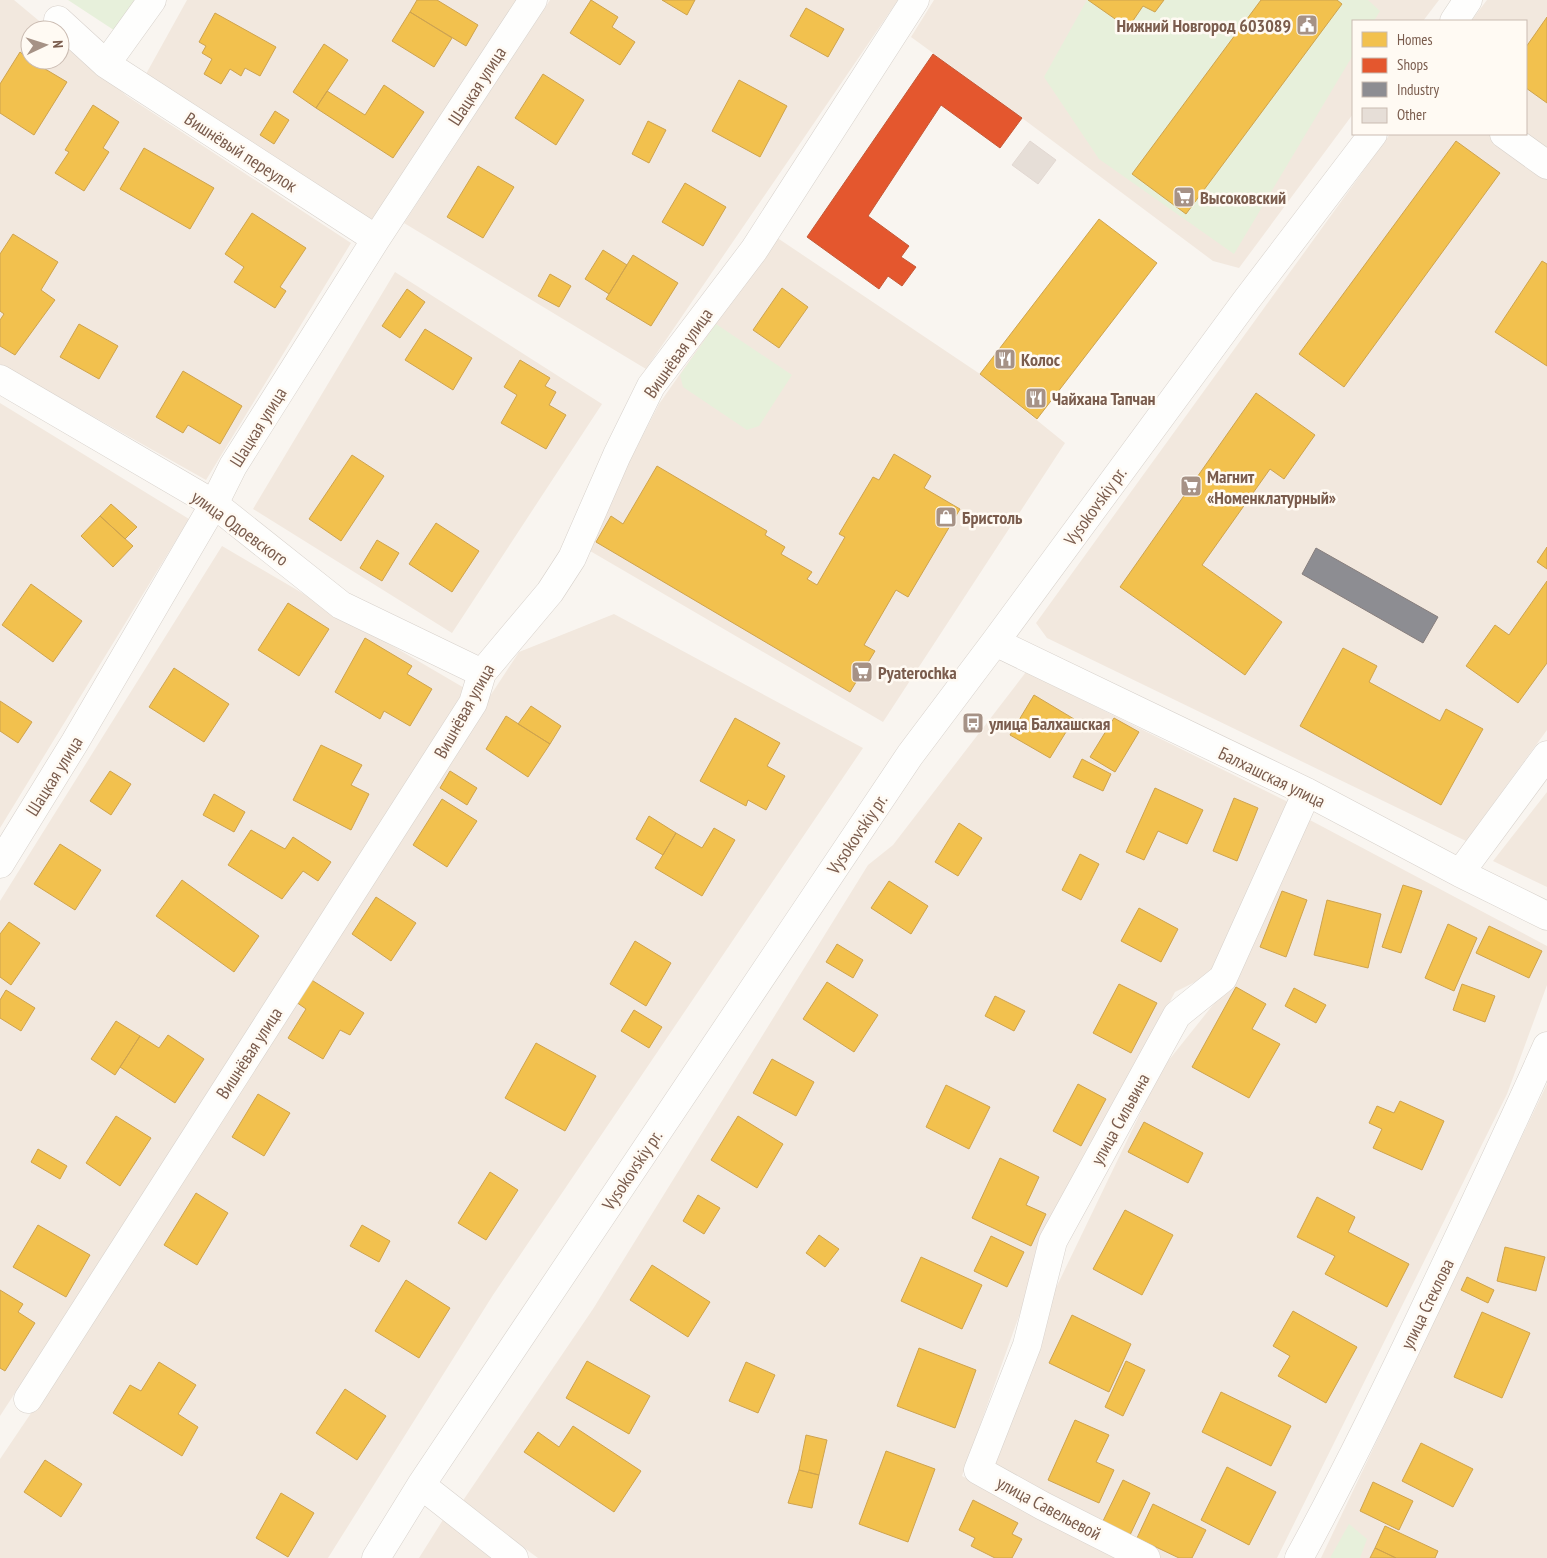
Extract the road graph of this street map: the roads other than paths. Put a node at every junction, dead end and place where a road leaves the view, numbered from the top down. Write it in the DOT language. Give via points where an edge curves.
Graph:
graph roads {
  1 [pos="152,0"];
  2 [pos="534,0"];
  3 [pos="915,0"];
  4 [pos="1468,0"];
  5 [pos="1455,20"];
  6 [pos="70,31"];
  7 [pos="106,64"];
  8 [pos="1372,135"];
  9 [pos="1505,135"];
  10 [pos="1547,165"];
  11 [pos="376,239"];
  12 [pos="0,379"];
  13 [pos="214,504"];
  14 [pos="995,642"];
  15 [pos="482,672"];
  16 [pos="1547,755"];
  17 [pos="1308,792"];
  18 [pos="0,864"];
  19 [pos="1460,873"];
  20 [pos="1547,916"];
  21 [pos="1547,1046"];
  22 [pos="28,1399"];
  23 [pos="978,1470"];
  24 [pos="421,1485"];
  25 [pos="376,1558"];
  26 [pos="514,1558"];
  27 [pos="1146,1558"];
  28 [pos="1299,1558"];
  1 -- 7 [label="street"];
  2 -- 11 [label="street, Шацкая улица"];
  3 -- 15 [label="street, Вишнёвая улица" via="754,250 651,386 616,455 572,558 554,585"];
  4 -- 5 [label="street"];
  6 -- 7 [label="street, Вишнёвый переулок"];
  7 -- 11 [label="street, Вишнёвый переулок"];
  8 -- 14 [label="street, Vysokovskiy pr." via="1224,330"];
  9 -- 10 [label="street"];
  11 -- 13 [label="street, Шацкая улица" via="233,466"];
  12 -- 13 [label="street, улица Одоевского"];
  13 -- 15 [label="street, улица Одоевского" via="342,605"];
  13 -- 18 [label="street, Шацкая улица"];
  14 -- 17 [label="street, Балхашская улица"];
  14 -- 24 [label="street, Vysokovskiy pr." via="904,764"];
  15 -- 22 [label="street, Вишнёвая улица" via="473,703"];
  16 -- 19 [label="street"];
  17 -- 19 [label="street, Балхашская улица"];
  17 -- 23 [label="street, улица Сильвина" via="1223,978 1177,1015 1053,1242 1027,1345"];
  19 -- 20 [label="street, Балхашская улица"];
  21 -- 28 [label="street, улица Стеклова" via="1406,1348"];
  23 -- 27 [label="street, улица Савельевой"];
  24 -- 25 [label="street, Vysokovskiy pr."];
  24 -- 26 [label="street"];
}
